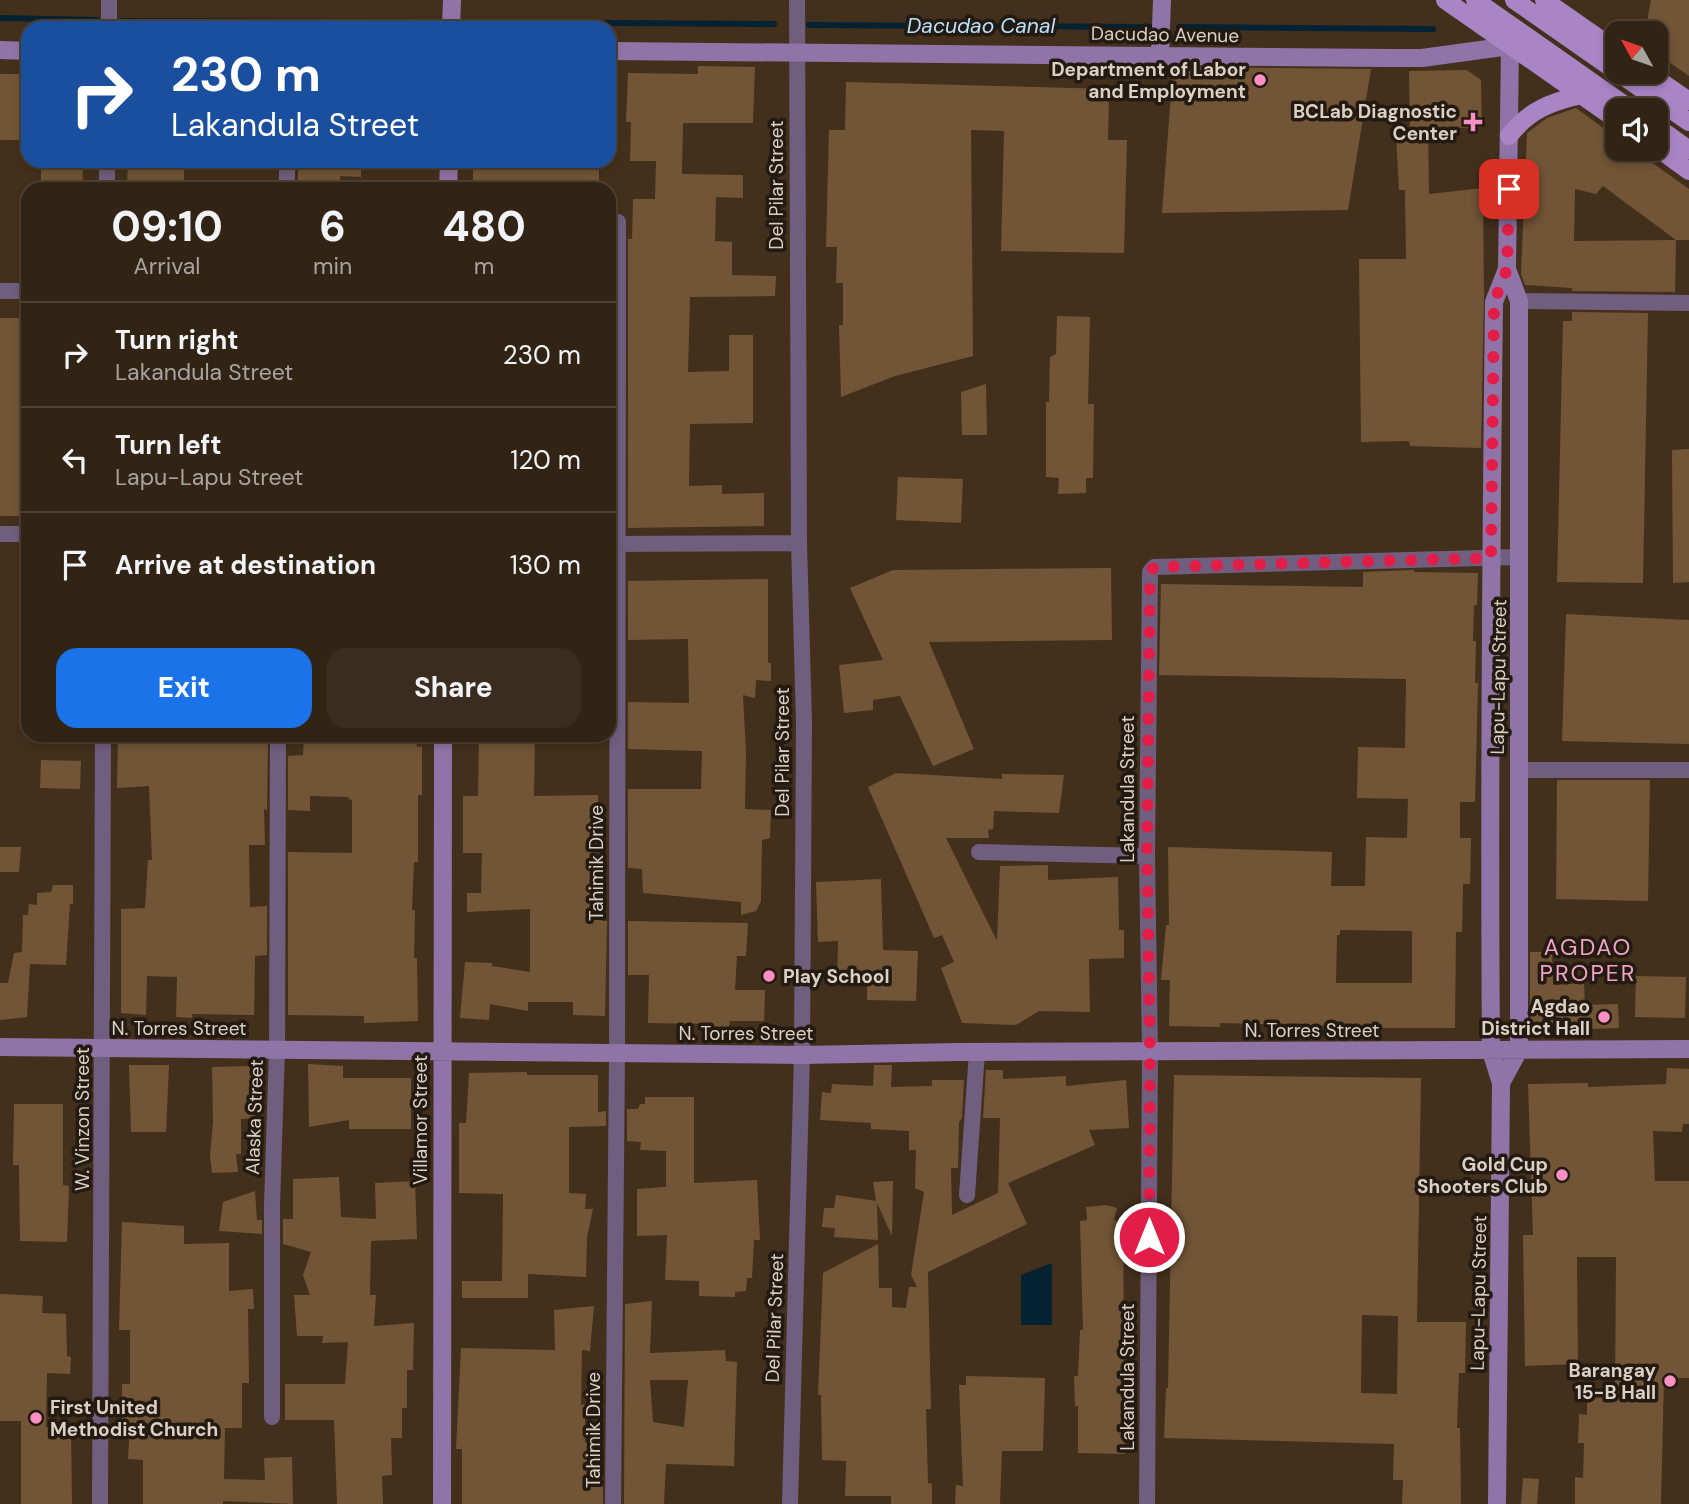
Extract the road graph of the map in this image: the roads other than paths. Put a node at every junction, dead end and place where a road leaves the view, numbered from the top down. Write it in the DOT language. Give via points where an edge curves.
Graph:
graph roads {
  1 [pos="109,0"];
  2 [pos="452,0"];
  3 [pos="797,0"];
  4 [pos="1162,0"];
  5 [pos="1445,0"];
  6 [pos="1475,0"];
  7 [pos="1513,0"];
  8 [pos="1544,0"];
  9 [pos="108,21"];
  10 [pos="451,21"];
  11 [pos="1605,43"];
  12 [pos="1510,46"];
  13 [pos="0,50"];
  14 [pos="21,51"];
  15 [pos="616,51"];
  16 [pos="796,51"];
  17 [pos="1160,55"];
  18 [pos="1664,84"];
  19 [pos="1581,95"];
  20 [pos="1615,98"];
  21 [pos="1689,101"];
  22 [pos="1605,112"];
  23 [pos="1689,122"];
  24 [pos="1668,135"];
  25 [pos="1509,136"];
  26 [pos="1689,150"];
  27 [pos="1668,156"];
  28 [pos="1689,171"];
  29 [pos="618,222"];
  30 [pos="1507,269"];
  31 [pos="0,291"];
  32 [pos="21,291"];
  33 [pos="1520,301"];
  34 [pos="1689,303"];
  35 [pos="616,351"];
  36 [pos="0,534"];
  37 [pos="21,534"];
  38 [pos="799,543"];
  39 [pos="616,544"];
  40 [pos="1519,557"];
  41 [pos="1491,558"];
  42 [pos="103,742"];
  43 [pos="278,742"];
  44 [pos="443,742"];
  45 [pos="615,742"];
  46 [pos="1518,770"];
  47 [pos="1689,770"];
  48 [pos="979,852"];
  49 [pos="1147,856"];
  50 [pos="0,1047"];
  51 [pos="103,1049"];
  52 [pos="277,1049"];
  53 [pos="1689,1049"];
  54 [pos="1519,1050"];
  55 [pos="441,1051"];
  56 [pos="1491,1051"];
  57 [pos="976,1052"];
  58 [pos="1150,1052"];
  59 [pos="617,1053"];
  60 [pos="802,1055"];
  61 [pos="1501,1083"];
  62 [pos="967,1195"];
  63 [pos="272,1417"];
  64 [pos="100,1504"];
  65 [pos="442,1504"];
  66 [pos="613,1504"];
  67 [pos="790,1504"];
  68 [pos="1147,1504"];
  69 [pos="1497,1504"];
  1 -- 9 [label="street"];
  2 -- 10 [label="street"];
  3 -- 16 [label="street, Del Pilar Street"];
  4 -- 17 [label="street"];
  5 -- 12 [label="main road"];
  6 -- 20 [label="main road, bridge"];
  7 -- 12 [label="main road"];
  7 -- 23 [label="main road"];
  8 -- 11 [label="main road"];
  12 -- 17 [label="street, Dacudao Avenue" via="1422,58"];
  12 -- 19 [label="main road"];
  12 -- 25 [label="street, Lapu-Lapu Street"];
  13 -- 14 [label="street"];
  15 -- 16 [label="street, Dacudao Avenue"];
  16 -- 17 [label="street, Dacudao Avenue"];
  16 -- 38 [label="street, Del Pilar Street"];
  18 -- 21 [label="main road"];
  19 -- 22 [label="main road"];
  19 -- 25 [label="main road" via="1536,110"];
  24 -- 26 [label="main road"];
  25 -- 30 [label="street, Lapu-Lapu Street"];
  27 -- 28 [label="main road"];
  29 -- 35 [label="street, Tahimik Drive"];
  30 -- 33 [label="street, Lapu-Lapu Street"];
  30 -- 41 [label="street, Lapu-Lapu Street" via="1494,302"];
  31 -- 32 [label="street"];
  33 -- 34 [label="street"];
  33 -- 40 [label="street, Lapu-Lapu Street"];
  36 -- 37 [label="street"];
  38 -- 39 [label="street"];
  38 -- 60 [label="street, Del Pilar Street" via="804,722"];
  40 -- 41 [label="street, Lakandula Street"];
  40 -- 46 [label="street, Lapu-Lapu Street"];
  41 -- 49 [label="street, Lakandula Street" via="1154,567 1150,572"];
  41 -- 56 [label="street, Lapu-Lapu Street"];
  42 -- 51 [label="street, W. Vinzon Street"];
  43 -- 52 [label="street, Alaska Street"];
  44 -- 55 [label="street, Villamor Street"];
  45 -- 59 [label="street, Tahimik Drive"];
  46 -- 47 [label="street"];
  46 -- 54 [label="street, Lapu-Lapu Street"];
  48 -- 49 [label="street"];
  49 -- 58 [label="street, Lakandula Street"];
  50 -- 51 [label="street, N. Torres Street"];
  51 -- 52 [label="street, N. Torres Street"];
  51 -- 64 [label="street, W. Vinzon Street"];
  52 -- 55 [label="street, N. Torres Street"];
  52 -- 63 [label="street, Alaska Street"];
  53 -- 54 [label="street, N. Torres Street"];
  54 -- 56 [label="street, N. Torres Street"];
  54 -- 61 [label="street, Lapu-Lapu Street"];
  55 -- 59 [label="street, N. Torres Street"];
  55 -- 65 [label="street, Villamor Street"];
  56 -- 58 [label="street, N. Torres Street"];
  56 -- 61 [label="street, Lapu-Lapu Street"];
  57 -- 58 [label="street, N. Torres Street"];
  57 -- 60 [label="street, N. Torres Street"];
  57 -- 62 [label="street"];
  58 -- 68 [label="street, Lakandula Street"];
  59 -- 60 [label="street, N. Torres Street"];
  59 -- 66 [label="street, Tahimik Drive"];
  60 -- 67 [label="street, Del Pilar Street"];
  61 -- 69 [label="street, Lapu-Lapu Street"];
}
